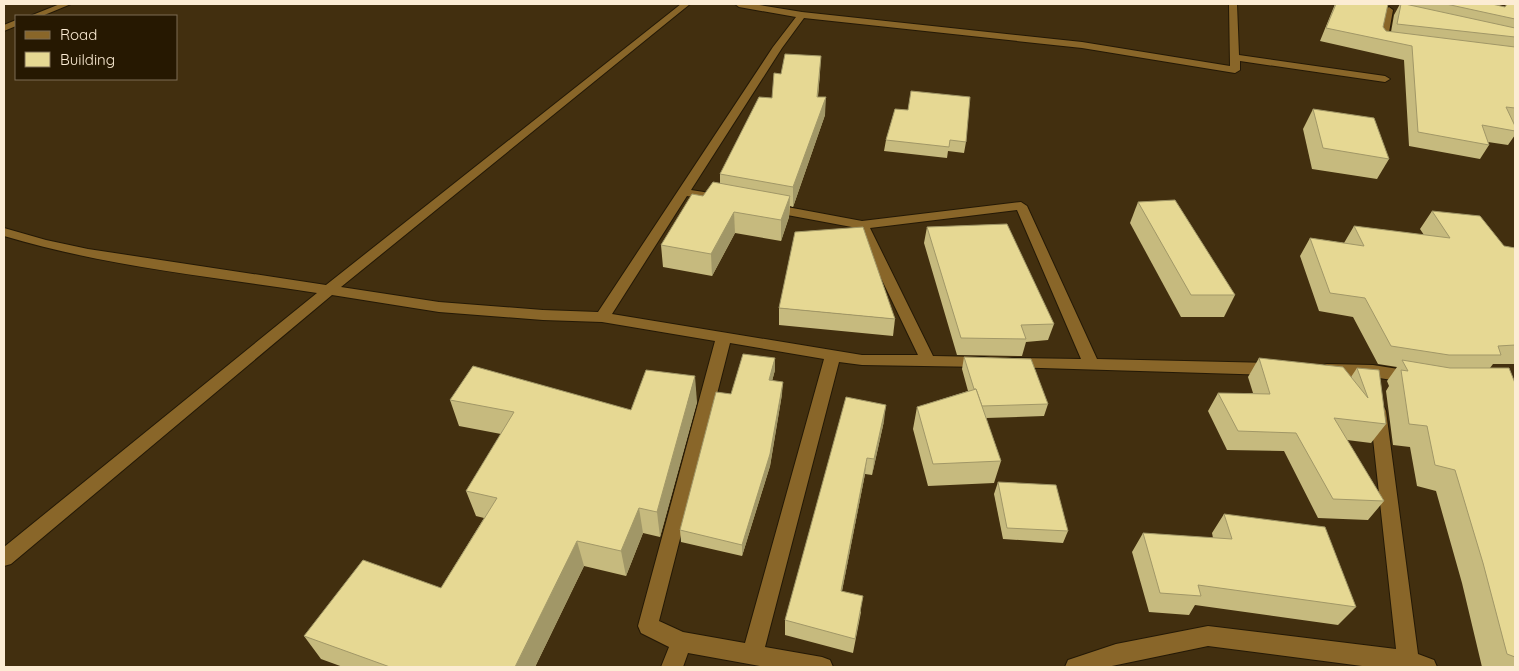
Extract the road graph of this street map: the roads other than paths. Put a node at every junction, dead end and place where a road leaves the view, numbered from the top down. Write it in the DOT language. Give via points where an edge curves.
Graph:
graph roads {
  1 [pos="67,4"];
  2 [pos="686,4"];
  3 [pos="739,4"];
  4 [pos="1233,4"];
  5 [pos="1393,9"];
  6 [pos="37,15"];
  7 [pos="802,15"];
  8 [pos="1383,40"];
  9 [pos="1402,42"];
  10 [pos="1378,50"];
  11 [pos="1235,57"];
  12 [pos="1385,79"];
  13 [pos="683,192"];
  14 [pos="740,202"];
  15 [pos="758,206"];
  16 [pos="862,225"];
  17 [pos="4,232"];
  18 [pos="328,291"];
  19 [pos="602,317"];
  20 [pos="724,337"];
  21 [pos="833,355"];
  22 [pos="928,361"];
  23 [pos="1091,364"];
  24 [pos="1289,369"];
  25 [pos="1308,370"];
  26 [pos="1373,371"];
  27 [pos="1425,379"];
  28 [pos="4,558"];
  29 [pos="681,642"];
  30 [pos="752,655"];
  31 [pos="1417,664"];
  32 [pos="672,667"];
  33 [pos="822,667"];
  34 [pos="1076,667"];
  1 -- 6 [label="street"];
  2 -- 18 [label="street"];
  3 -- 7 [label="street"];
  4 -- 11 [label="street"];
  5 -- 8 [label="street"];
  7 -- 11 [label="street" via="1082,45 1235,70"];
  7 -- 13 [label="street"];
  8 -- 9 [label="street"];
  8 -- 10 [label="street"];
  11 -- 12 [label="street"];
  13 -- 14 [label="street"];
  13 -- 19 [label="street"];
  15 -- 16 [label="street"];
  16 -- 22 [label="street"];
  16 -- 23 [label="street" via="1020,206"];
  17 -- 18 [label="street" via="88,253"];
  18 -- 19 [label="street" via="439,308"];
  18 -- 28 [label="street"];
  19 -- 20 [label="street"];
  20 -- 21 [label="street"];
  20 -- 29 [label="street" via="648,626"];
  21 -- 22 [label="street" via="862,360"];
  21 -- 30 [label="street"];
  22 -- 23 [label="street"];
  23 -- 24 [label="street"];
  25 -- 26 [label="street"];
  26 -- 27 [label="street"];
  26 -- 31 [label="street"];
  29 -- 30 [label="street"];
  29 -- 32 [label="street"];
  30 -- 33 [label="street"];
  31 -- 34 [label="street" via="1208,636 1116,654"];
}
